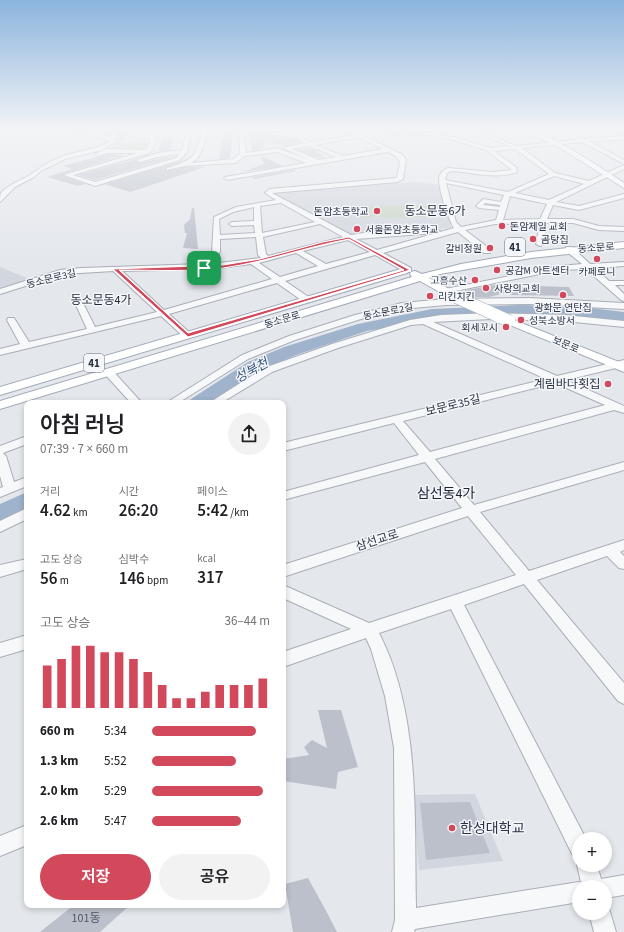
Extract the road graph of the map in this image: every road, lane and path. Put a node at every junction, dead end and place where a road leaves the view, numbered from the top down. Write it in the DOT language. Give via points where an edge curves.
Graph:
graph roads {
  1 [pos="37,172"];
  2 [pos="76,172"];
  3 [pos="133,172"];
  4 [pos="259,172"];
  5 [pos="401,172"];
  6 [pos="445,172"];
  7 [pos="486,172"];
  8 [pos="514,172"];
  9 [pos="603,172"];
  10 [pos="613,172"];
  11 [pos="554,174"];
  12 [pos="93,175"];
  13 [pos="607,175"];
  14 [pos="227,178"];
  15 [pos="79,179"];
  16 [pos="443,181"];
  17 [pos="589,183"];
  18 [pos="624,186"];
  19 [pos="509,194"];
  20 [pos="624,196"];
  21 [pos="0,200"];
  22 [pos="281,201"];
  23 [pos="551,202"];
  24 [pos="257,206"];
  25 [pos="544,221"];
  26 [pos="322,222"];
  27 [pos="499,222"];
  28 [pos="257,223"];
  29 [pos="232,224"];
  30 [pos="624,228"];
  31 [pos="459,229"];
  32 [pos="259,235"];
  33 [pos="217,236"];
  34 [pos="349,238"];
  35 [pos="624,239"];
  36 [pos="540,244"];
  37 [pos="624,245"];
  38 [pos="517,247"];
  39 [pos="569,249"];
  40 [pos="297,250"];
  41 [pos="490,250"];
  42 [pos="376,253"];
  43 [pos="471,254"];
  44 [pos="266,258"];
  45 [pos="252,261"];
  46 [pos="624,264"];
  47 [pos="589,266"];
  48 [pos="325,267"];
  49 [pos="204,268"];
  50 [pos="115,269"];
  51 [pos="408,270"];
  52 [pos="420,272"];
  53 [pos="278,280"];
  54 [pos="624,282"];
  55 [pos="607,284"];
  56 [pos="445,291"];
  57 [pos="0,292"];
  58 [pos="624,298"];
  59 [pos="307,300"];
  60 [pos="80,305"];
  61 [pos="624,306"];
  62 [pos="163,312"];
  63 [pos="11,320"];
  64 [pos="424,321"];
  65 [pos="337,324"];
  66 [pos="624,324"];
  67 [pos="92,330"];
  68 [pos="188,335"];
  69 [pos="356,339"];
  70 [pos="26,346"];
  71 [pos="0,352"];
  72 [pos="622,365"];
  73 [pos="108,372"];
  74 [pos="556,380"];
  75 [pos="0,391"];
  76 [pos="130,400"];
  77 [pos="176,400"];
  78 [pos="219,400"];
  79 [pos="0,405"];
  80 [pos="620,408"];
  81 [pos="396,419"];
  82 [pos="24,441"];
  83 [pos="286,446"];
  84 [pos="0,450"];
  85 [pos="0,456"];
  86 [pos="427,457"];
  87 [pos="621,470"];
  88 [pos="24,483"];
  89 [pos="5,491"];
  90 [pos="286,495"];
  91 [pos="471,510"];
  92 [pos="24,515"];
  93 [pos="0,527"];
  94 [pos="624,545"];
  95 [pos="609,550"];
  96 [pos="624,564"];
  97 [pos="24,565"];
  98 [pos="286,570"];
  99 [pos="0,572"];
  100 [pos="527,577"];
  101 [pos="286,592"];
  102 [pos="455,602"];
  103 [pos="370,631"];
  104 [pos="24,643"];
  105 [pos="0,650"];
  106 [pos="286,659"];
  107 [pos="624,696"];
  108 [pos="572,833"];
  109 [pos="24,836"];
  110 [pos="0,846"];
  111 [pos="624,885"];
  112 [pos="612,887"];
  113 [pos="572,893"];
  114 [pos="602,920"];
  115 [pos="404,926"];
  116 [pos="605,932"];
  1 -- 21 [label="street" via="13,186"];
  2 -- 15 [label="street" via="67,175"];
  3 -- 15 [label="street" via="95,184"];
  4 -- 14 [label="street"];
  5 -- 22 [label="street" via="400,179 396,181 270,190 268,193"];
  6 -- 16 [label="street"];
  7 -- 8 [label="street"];
  9 -- 13 [label="main road"];
  10 -- 13 [label="street"];
  11 -- 17 [label="street"];
  11 -- 19 [label="street"];
  12 -- 15 [label="street"];
  13 -- 17 [label="street"];
  13 -- 18 [label="main road"];
  16 -- 19 [label="street"];
  16 -- 31 [label="street" via="453,222"];
  17 -- 23 [label="street"];
  19 -- 23 [label="street"];
  19 -- 27 [label="street" via="506,196"];
  20 -- 23 [label="street" via="579,208"];
  22 -- 24 [label="street"];
  22 -- 26 [label="street"];
  23 -- 25 [label="street"];
  24 -- 28 [label="street"];
  24 -- 33 [label="street" via="223,213 216,218"];
  25 -- 27 [label="street, 동소문로"];
  25 -- 30 [label="street, 동소문로" via="573,221 599,228"];
  25 -- 36 [label="street"];
  26 -- 32 [label="street"];
  26 -- 34 [label="street"];
  27 -- 31 [label="street, 동소문로"];
  28 -- 29 [label="street"];
  28 -- 32 [label="street"];
  31 -- 34 [label="street, 동소문로3길"];
  31 -- 41 [label="street"];
  31 -- 42 [label="street"];
  32 -- 33 [label="street"];
  32 -- 44 [label="street" via="262,255"];
  33 -- 49 [label="street" via="216,252"];
  34 -- 40 [label="street, 동소문로3길"];
  34 -- 42 [label="street"];
  35 -- 36 [label="main road, 동소문로 / 41"];
  36 -- 38 [label="main road, 동소문로 / 41"];
  37 -- 39 [label="main road, 동소문로 / 41"];
  39 -- 47 [label="street, 동소문로"];
  39 -- 52 [label="main road, 동소문로 / 41" via="498,259 438,272"];
  40 -- 44 [label="street, 동소문로3길"];
  40 -- 48 [label="street"];
  41 -- 43 [label="main road"];
  42 -- 48 [label="street"];
  42 -- 51 [label="street"];
  44 -- 45 [label="street, 동소문로3길"];
  45 -- 49 [label="street, 동소문로3길"];
  45 -- 53 [label="street"];
  46 -- 47 [label="street"];
  47 -- 55 [label="street, 동소문로"];
  47 -- 56 [label="street" via="560,268"];
  48 -- 53 [label="street"];
  49 -- 50 [label="street, 동소문로3길"];
  50 -- 57 [label="street, 동소문로3길" via="63,272"];
  50 -- 62 [label="street"];
  51 -- 52 [label="main road"];
  51 -- 59 [label="main road, 동소문로 / 41"];
  52 -- 56 [label="main road"];
  52 -- 73 [label="main road, 동소문로 / 41"];
  53 -- 59 [label="street"];
  53 -- 62 [label="street"];
  54 -- 55 [label="street"];
  55 -- 58 [label="street, 동소문로"];
  56 -- 72 [label="main road, 보문로, bridge" via="509,321"];
  59 -- 68 [label="main road, 동소문로 / 41"];
  60 -- 67 [label="street"];
  61 -- 65 [label="street, 동소문로2길" via="529,301 446,302 402,306"];
  62 -- 67 [label="street"];
  62 -- 68 [label="street"];
  63 -- 70 [label="street"];
  64 -- 66 [label="street" via="491,316 564,318"];
  64 -- 69 [label="street"];
  64 -- 74 [label="street"];
  65 -- 69 [label="street"];
  65 -- 77 [label="street, 동소문로2길" via="292,338 245,357"];
  67 -- 70 [label="street"];
  68 -- 75 [label="main road, 동소문로 / 41"];
  69 -- 78 [label="street" via="268,370"];
  70 -- 71 [label="street"];
  72 -- 74 [label="street, 보문로35길"];
  73 -- 76 [label="street"];
  73 -- 79 [label="main road, 동소문로 / 41"];
  74 -- 80 [label="street"];
  74 -- 81 [label="street, 보문로35길"];
  80 -- 86 [label="street"];
  81 -- 83 [label="street, 보문로35길"];
  81 -- 86 [label="street"];
  82 -- 84 [label="street"];
  85 -- 89 [label="street"];
  86 -- 90 [label="street"];
  86 -- 91 [label="street"];
  87 -- 91 [label="street, 삼선교로"];
  88 -- 89 [label="street"];
  91 -- 98 [label="street, 삼선교로"];
  91 -- 100 [label="street"];
  92 -- 93 [label="street"];
  94 -- 95 [label="street"];
  95 -- 96 [label="street"];
  95 -- 100 [label="street"];
  97 -- 99 [label="street"];
  100 -- 102 [label="street"];
  100 -- 107 [label="street"];
  101 -- 103 [label="street"];
  102 -- 103 [label="street"];
  102 -- 108 [label="street"];
  103 -- 106 [label="street"];
  103 -- 115 [label="street" via="393,696 403,748"];
  104 -- 105 [label="street"];
  109 -- 110 [label="street"];
  111 -- 112 [label="street"];
  113 -- 115 [label="street"];
  114 -- 116 [label="street"];
}
